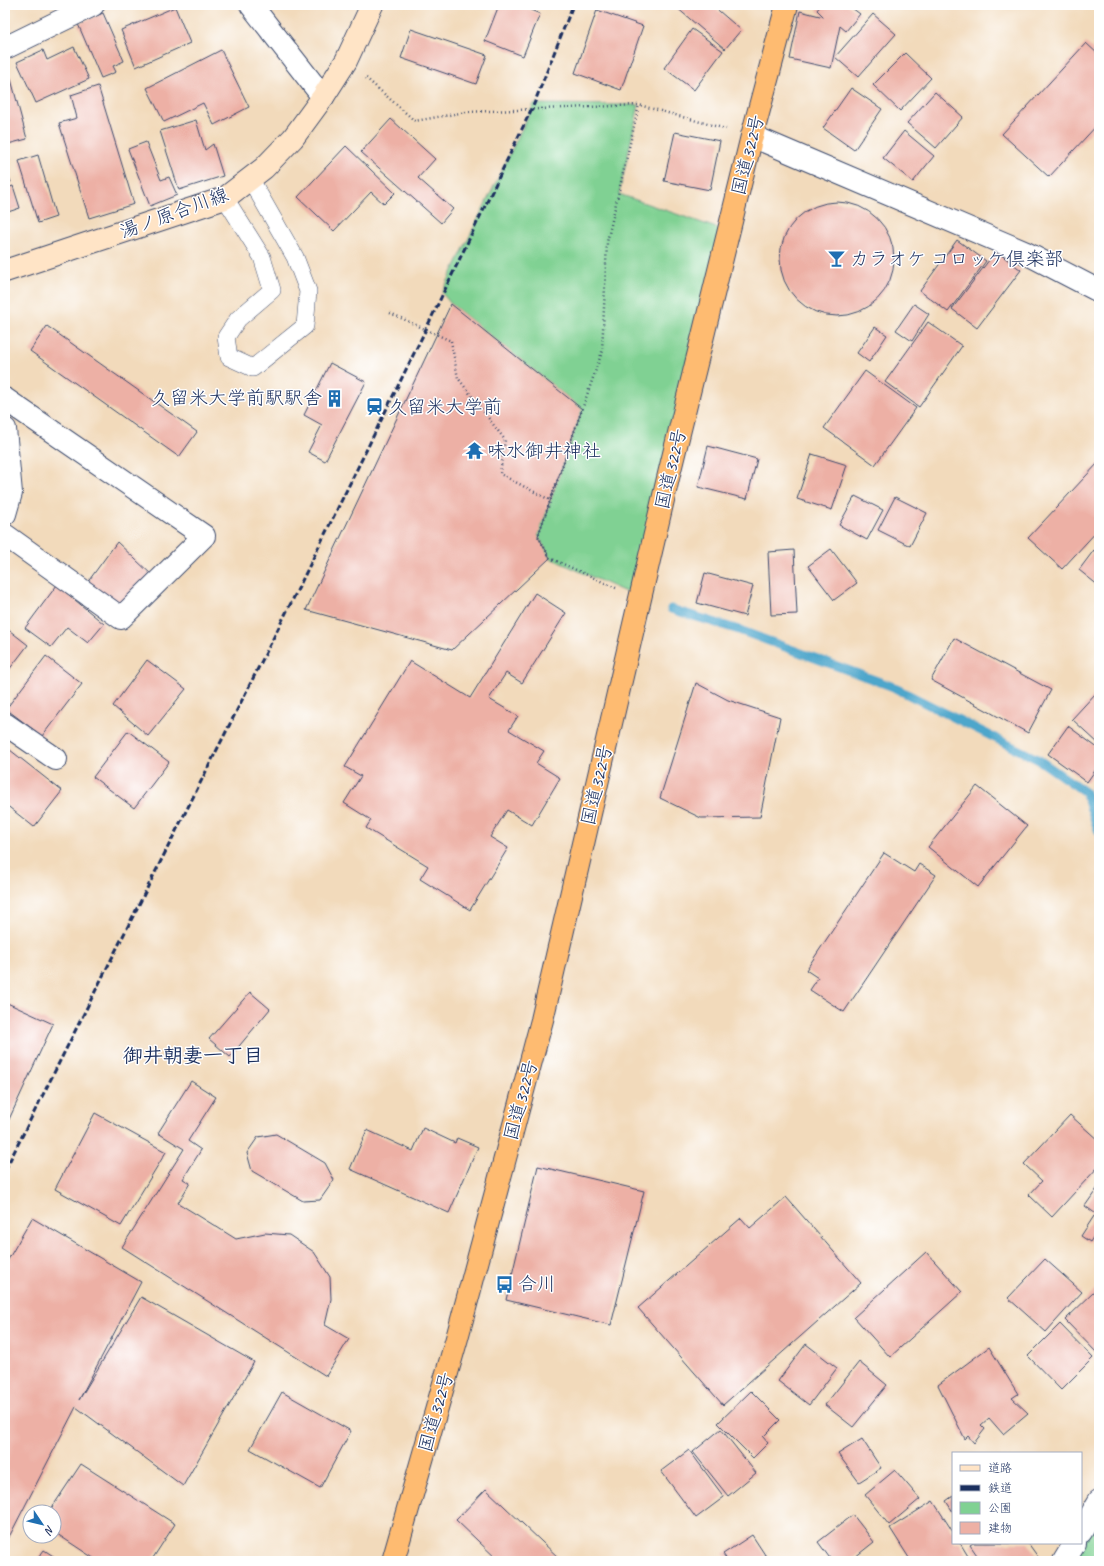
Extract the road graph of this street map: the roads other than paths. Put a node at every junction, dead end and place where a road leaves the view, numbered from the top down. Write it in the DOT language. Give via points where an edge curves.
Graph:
graph roads {
  1 [pos="93,5"];
  2 [pos="251,5"];
  3 [pos="372,5"];
  4 [pos="787,5"];
  5 [pos="5,48"];
  6 [pos="323,97"];
  7 [pos="752,136"];
  8 [pos="251,180"];
  9 [pos="225,198"];
  10 [pos="5,271"];
  11 [pos="1099,291"];
  12 [pos="5,399"];
  13 [pos="5,429"];
  14 [pos="5,514"];
  15 [pos="5,535"];
  16 [pos="5,724"];
  17 [pos="56,759"];
  18 [pos="1099,1501"];
  19 [pos="1082,1530"];
  20 [pos="1073,1544"];
  21 [pos="393,1561"];
  22 [pos="1064,1561"];
  1 -- 5 [label="street"];
  2 -- 6 [label="street"];
  3 -- 6 [label="main road, 湯ノ原合川線" via="346,60"];
  4 -- 7 [label="highway, 国道322号"];
  6 -- 8 [label="main road, 湯ノ原合川線" via="293,138"];
  7 -- 11 [label="street" via="1024,252"];
  7 -- 21 [label="highway, 国道322号" via="669,474 542,1020 457,1338"];
  8 -- 9 [label="main road, 湯ノ原合川線"];
  8 -- 9 [label="lane" via="295,258 308,291 305,326 253,368 229,357 226,337 238,319 272,290 262,257"];
  9 -- 10 [label="main road, 湯ノ原合川線"];
  12 -- 15 [label="street" via="204,536 122,618"];
  13 -- 14 [label="street" via="11,493"];
  16 -- 17 [label="street"];
  18 -- 19 [label="street"];
  20 -- 22 [label="street"];
}
